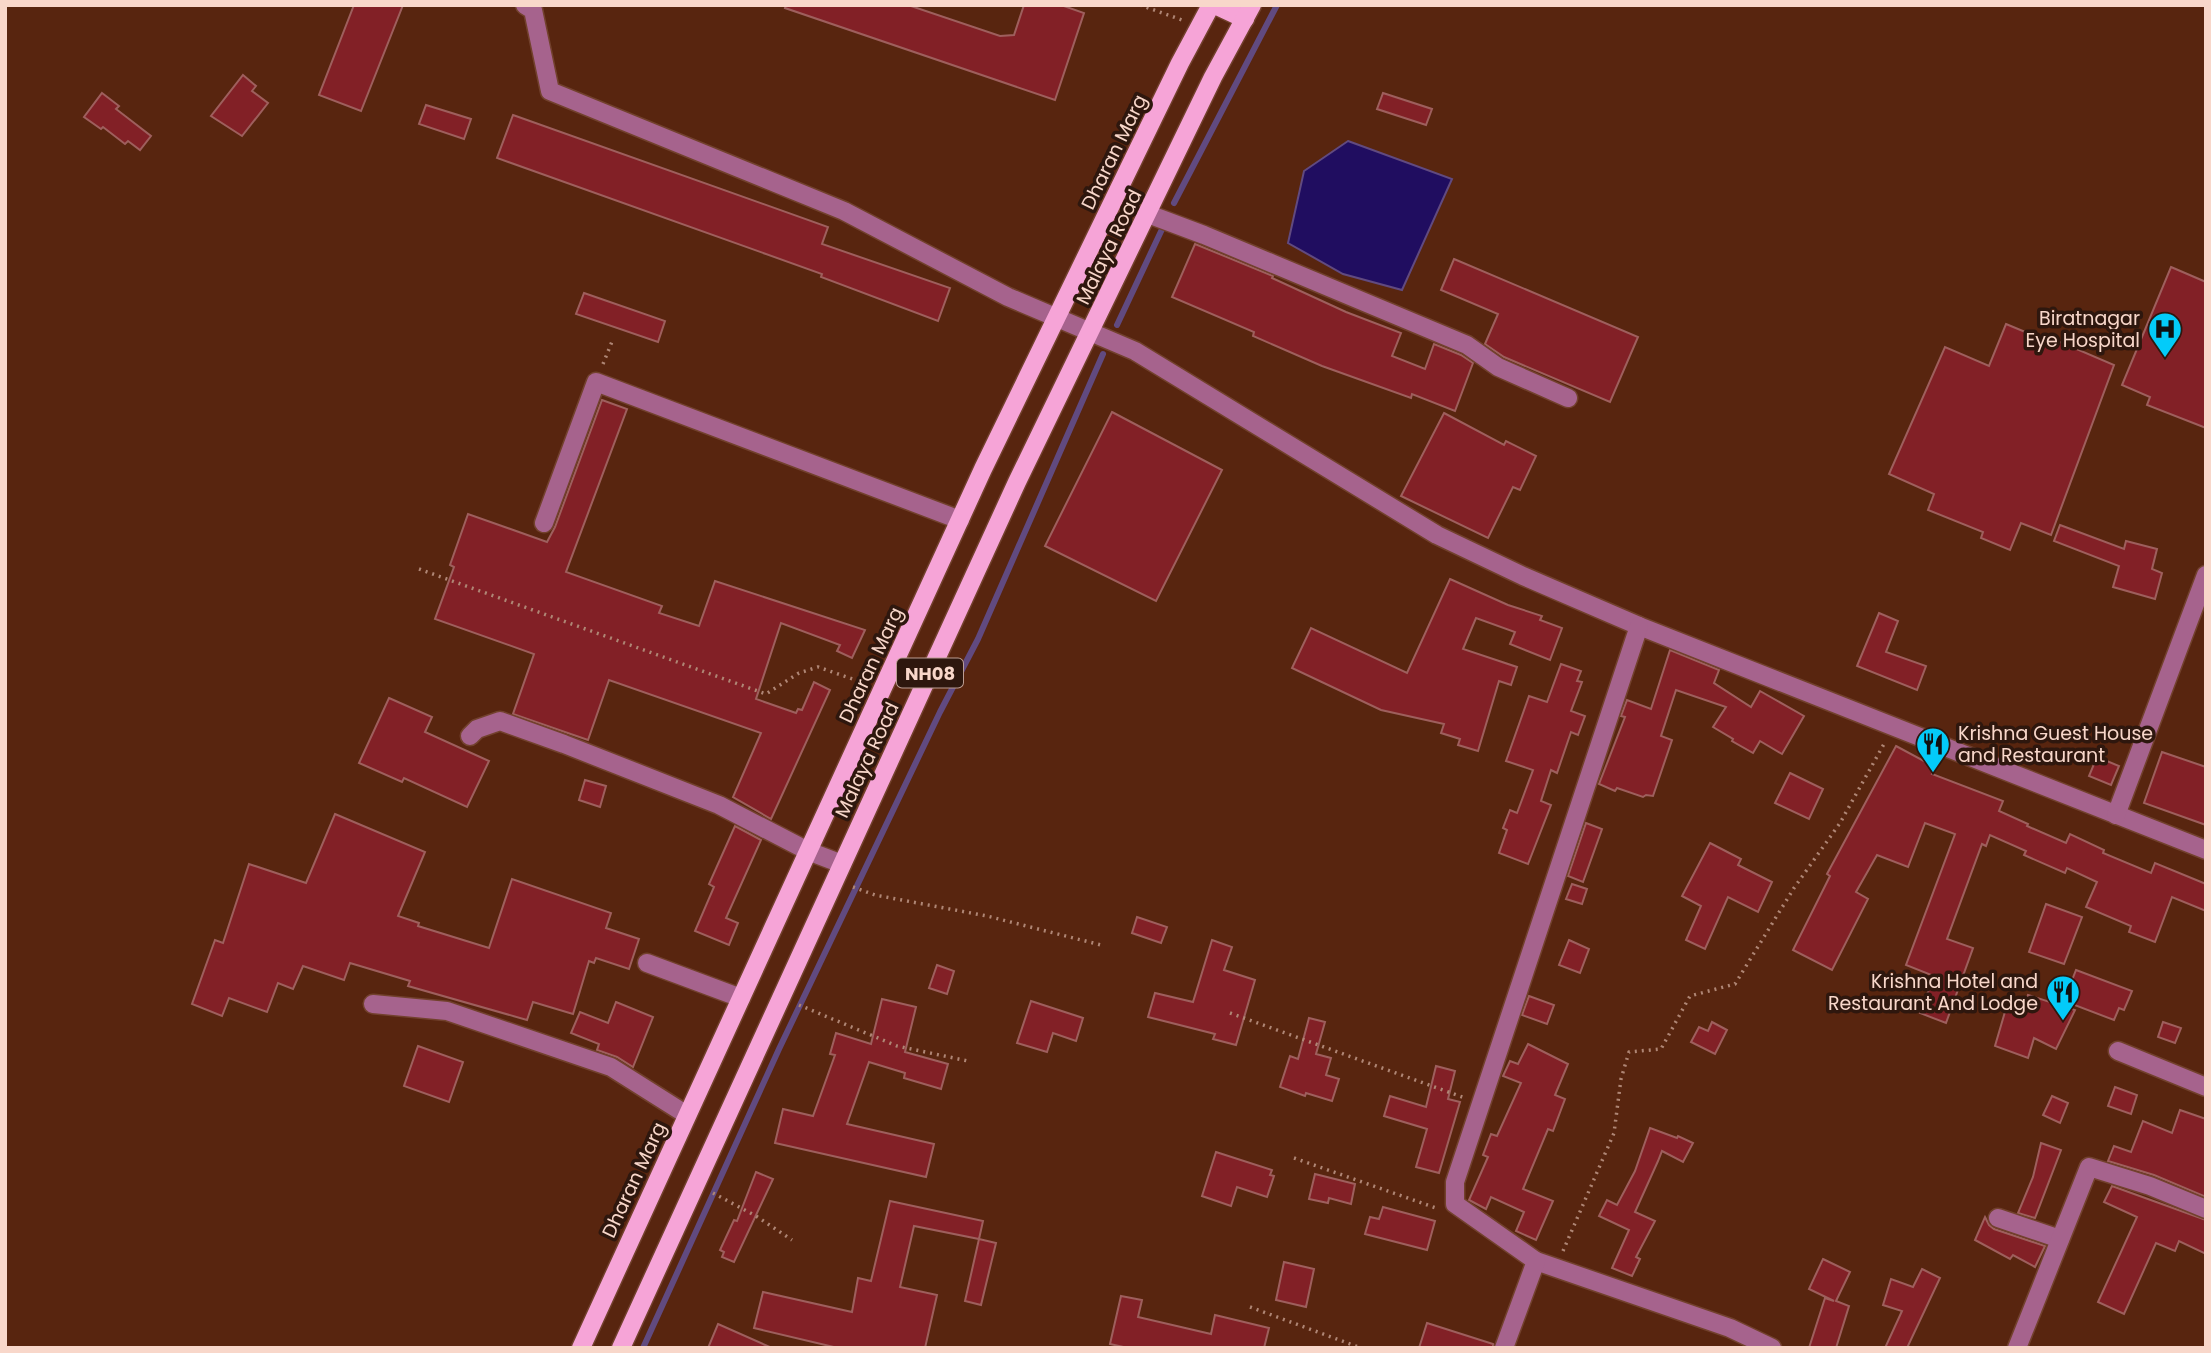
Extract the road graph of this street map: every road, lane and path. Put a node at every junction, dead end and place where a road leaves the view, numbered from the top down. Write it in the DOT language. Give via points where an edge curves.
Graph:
graph roads {
  1 [pos="525,5"];
  2 [pos="1140,5"];
  3 [pos="1213,5"];
  4 [pos="1248,12"];
  5 [pos="1200,26"];
  6 [pos="1148,214"];
  7 [pos="1057,316"];
  8 [pos="1091,332"];
  9 [pos="613,338"];
  10 [pos="596,382"];
  11 [pos="1568,398"];
  12 [pos="960,520"];
  13 [pos="544,523"];
  14 [pos="419,569"];
  15 [pos="2206,575"];
  16 [pos="1639,626"];
  17 [pos="882,690"];
  18 [pos="1894,727"];
  19 [pos="470,736"];
  20 [pos="2116,814"];
  21 [pos="2206,850"];
  22 [pos="808,851"];
  23 [pos="842,864"];
  24 [pos="834,881"];
  25 [pos="1101,945"];
  26 [pos="648,962"];
  27 [pos="741,998"];
  28 [pos="780,999"];
  29 [pos="373,1004"];
  30 [pos="1230,1013"];
  31 [pos="2118,1051"];
  32 [pos="968,1061"];
  33 [pos="2206,1087"];
  34 [pos="1480,1103"];
  35 [pos="687,1115"];
  36 [pos="1294,1158"];
  37 [pos="696,1184"];
  38 [pos="1455,1204"];
  39 [pos="2206,1209"];
  40 [pos="1998,1218"];
  41 [pos="2060,1239"];
  42 [pos="792,1240"];
  43 [pos="1536,1261"];
  44 [pos="1556,1267"];
  45 [pos="1250,1307"];
  46 [pos="581,1348"];
  47 [pos="621,1348"];
  48 [pos="1361,1348"];
  49 [pos="1504,1348"];
  50 [pos="1772,1348"];
  51 [pos="2017,1348"];
  1 -- 7 [label="street" via="533,10 550,91 844,211 1008,297"];
  2 -- 5 [label="path"];
  3 -- 4 [label="main road"];
  3 -- 5 [label="main road, Dharan Marg / NH08"];
  4 -- 6 [label="main road, Malaya Road / NH08"];
  5 -- 7 [label="main road, Dharan Marg / NH08"];
  6 -- 8 [label="main road, Malaya Road / NH08"];
  6 -- 11 [label="street" via="1467,345 1498,367"];
  7 -- 8 [label="street"];
  7 -- 12 [label="main road, Dharan Marg / NH08"];
  8 -- 16 [label="street" via="1135,351 1437,535"];
  8 -- 23 [label="main road, Malaya Road / NH08"];
  9 -- 10 [label="path"];
  10 -- 12 [label="street"];
  10 -- 13 [label="street"];
  12 -- 17 [label="main road, Dharan Marg / NH08"];
  14 -- 17 [label="path" via="766,694 818,667"];
  15 -- 20 [label="street"];
  16 -- 18 [label="street"];
  16 -- 34 [label="street"];
  17 -- 22 [label="main road, Dharan Marg / NH08"];
  18 -- 20 [label="street"];
  18 -- 44 [label="path" via="1840,823 1735,984 1690,996 1661,1049 1629,1052 1614,1133"];
  19 -- 22 [label="street" via="500,722 526,730 719,805"];
  20 -- 21 [label="street"];
  22 -- 23 [label="street"];
  22 -- 27 [label="main road, Dharan Marg / NH08"];
  23 -- 24 [label="main road, Malaya Road / NH08"];
  24 -- 25 [label="path" via="876,895 987,916"];
  24 -- 28 [label="main road, Malaya Road / NH08"];
  26 -- 27 [label="street"];
  27 -- 35 [label="main road, Dharan Marg / NH08"];
  28 -- 32 [label="path" via="897,1046"];
  28 -- 37 [label="main road, Malaya Road / NH08"];
  29 -- 35 [label="street" via="447,1011 611,1067"];
  30 -- 34 [label="path"];
  31 -- 33 [label="street"];
  34 -- 38 [label="street" via="1455,1182"];
  35 -- 46 [label="main road, Dharan Marg / NH08"];
  36 -- 38 [label="path" via="1437,1208"];
  37 -- 42 [label="path"];
  37 -- 47 [label="main road, Malaya Road / NH08"];
  38 -- 43 [label="street"];
  39 -- 41 [label="street" via="2089,1167"];
  40 -- 41 [label="street"];
  41 -- 51 [label="street"];
  43 -- 44 [label="street"];
  43 -- 49 [label="street"];
  44 -- 50 [label="street" via="1730,1328"];
  45 -- 48 [label="path"];
}
